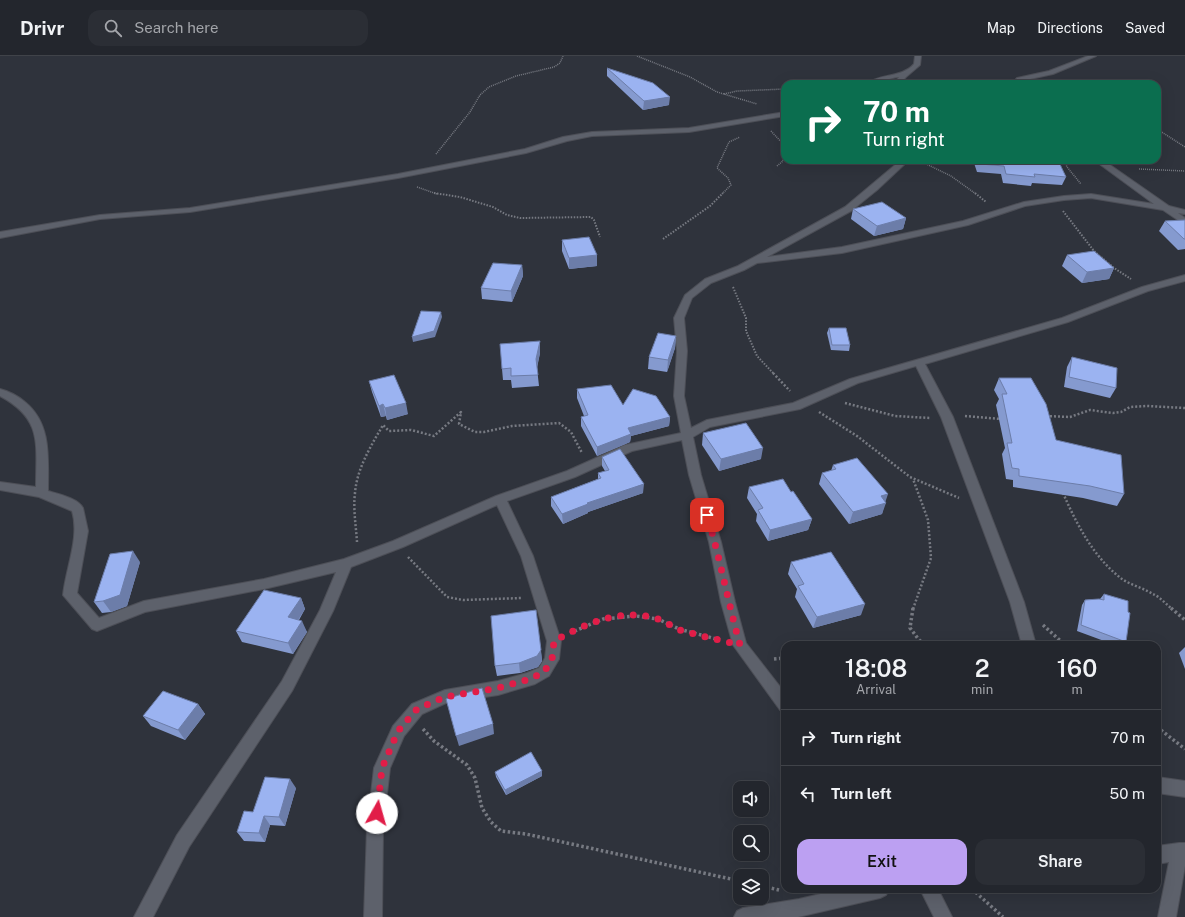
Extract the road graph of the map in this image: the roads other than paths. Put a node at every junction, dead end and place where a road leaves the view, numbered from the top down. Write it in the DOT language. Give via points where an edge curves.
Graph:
graph roads {
  1 [pos="918,56"];
  2 [pos="1093,56"];
  3 [pos="905,74"];
  4 [pos="880,80"];
  5 [pos="900,80"];
  6 [pos="1021,80"];
  7 [pos="781,115"];
  8 [pos="901,164"];
  9 [pos="1103,164"];
  10 [pos="1162,207"];
  11 [pos="1185,212"];
  12 [pos="1185,222"];
  13 [pos="0,234"];
  14 [pos="753,262"];
  15 [pos="1185,278"];
  16 [pos="920,363"];
  17 [pos="0,392"];
  18 [pos="687,436"];
  19 [pos="0,486"];
  20 [pos="42,492"];
  21 [pos="500,499"];
  22 [pos="352,562"];
  23 [pos="1028,641"];
  24 [pos="781,699"];
  25 [pos="1161,785"];
  26 [pos="1185,789"];
  27 [pos="1182,852"];
  28 [pos="1161,855"];
  29 [pos="866,893"];
  30 [pos="931,893"];
  31 [pos="801,912"];
  32 [pos="143,917"];
  33 [pos="373,917"];
  34 [pos="743,917"];
  35 [pos="943,917"];
  36 [pos="1167,917"];
  1 -- 3 [label="street" via="916,67"];
  2 -- 6 [label="street" via="1050,73"];
  3 -- 4 [label="street"];
  3 -- 5 [label="street"];
  7 -- 13 [label="street" via="689,130 577,136 526,151 398,176 190,210 100,216"];
  8 -- 14 [label="street" via="848,209"];
  9 -- 10 [label="street"];
  10 -- 11 [label="street"];
  10 -- 12 [label="street"];
  10 -- 14 [label="street" via="1086,197 1051,200 1024,204 965,223 842,250"];
  14 -- 18 [label="street" via="708,281 688,297 680,318 682,351 679,396"];
  15 -- 16 [label="street" via="1145,289 1065,320"];
  16 -- 18 [label="street" via="854,382 801,405 708,424"];
  16 -- 23 [label="street" via="947,417 1017,602"];
  17 -- 20 [label="street" via="27,409 38,422 42,438"];
  18 -- 21 [label="street" via="629,448 571,474"];
  18 -- 24 [label="street" via="740,645"];
  19 -- 20 [label="street"];
  20 -- 22 [label="street" via="77,508 82,521 82,538 73,567 70,595 97,625 144,607 264,584"];
  21 -- 22 [label="street"];
  21 -- 33 [label="street" via="527,556 554,641 552,659 544,672 530,679 498,688 445,697 417,709 398,731 382,768 375,828"];
  22 -- 32 [label="street" via="287,686 183,841"];
  25 -- 26 [label="street"];
  27 -- 28 [label="street"];
  27 -- 36 [label="street"];
  29 -- 31 [label="street"];
  30 -- 35 [label="street"];
  31 -- 34 [label="street"];
}
